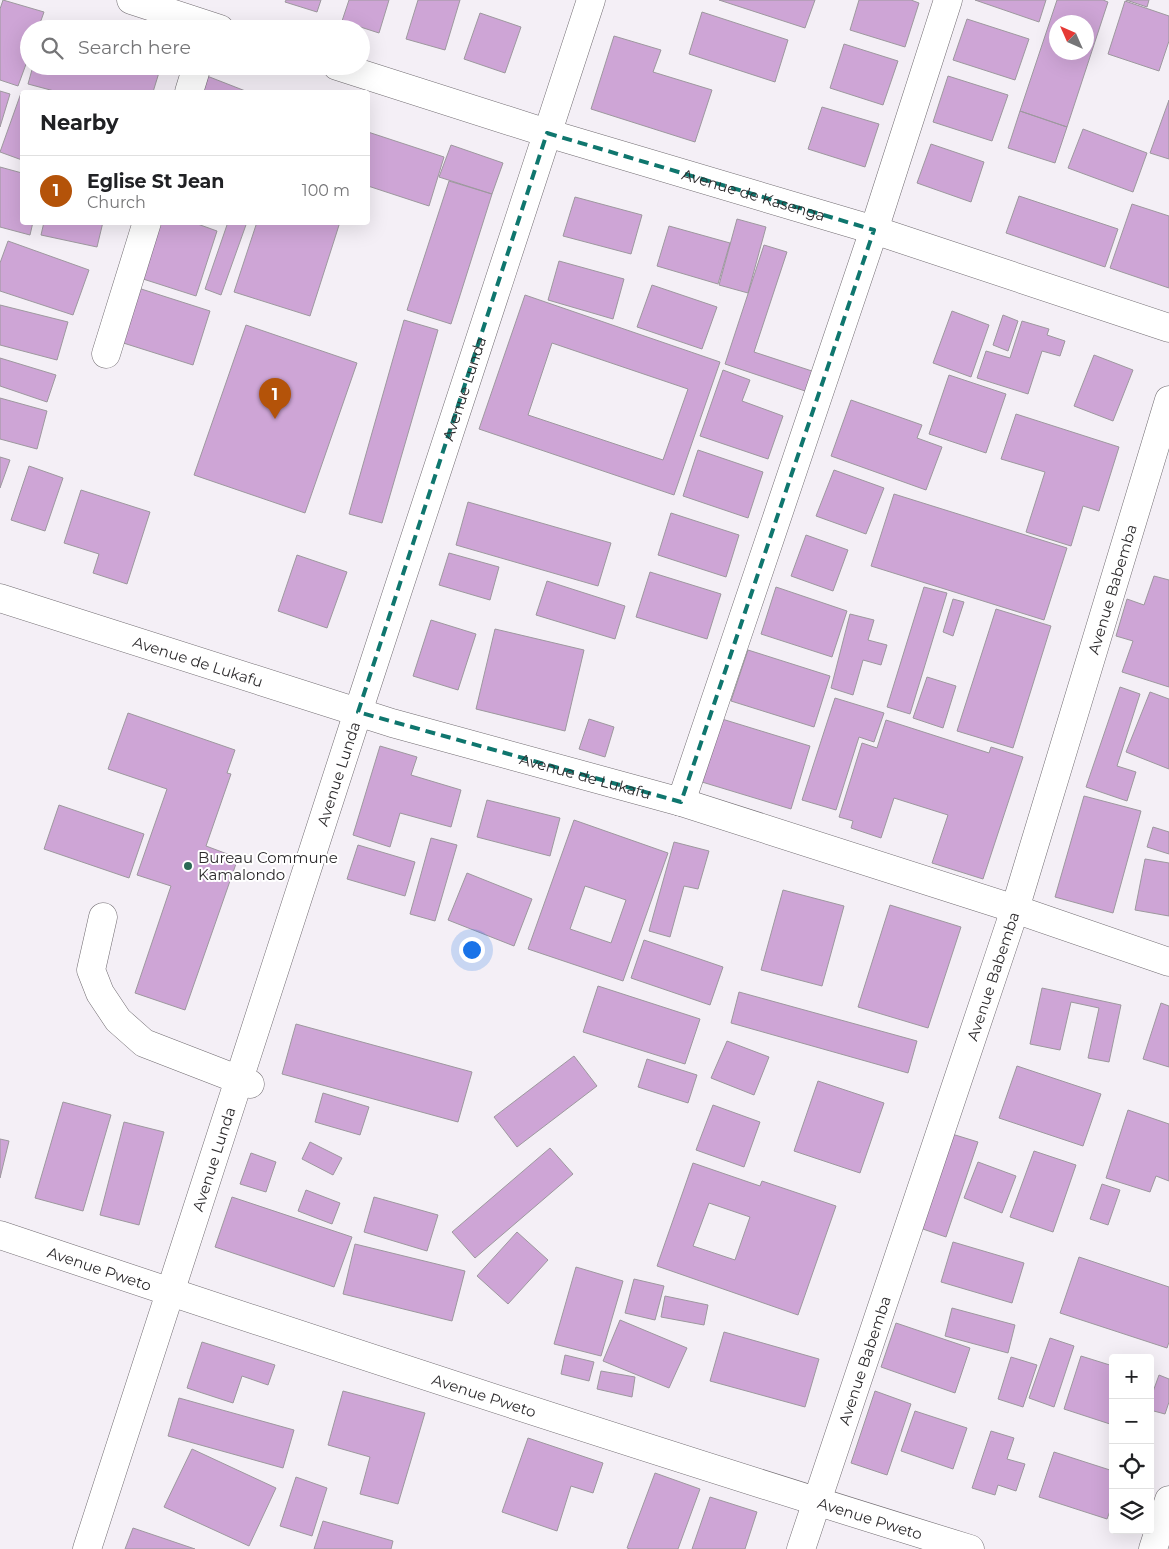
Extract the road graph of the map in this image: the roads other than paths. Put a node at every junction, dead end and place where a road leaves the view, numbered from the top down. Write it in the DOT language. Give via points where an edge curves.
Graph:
graph roads {
  1 [pos="131,0"];
  2 [pos="591,0"];
  3 [pos="948,0"];
  4 [pos="190,20"];
  5 [pos="194,75"];
  6 [pos="366,75"];
  7 [pos="189,90"];
  8 [pos="547,134"];
  9 [pos="146,225"];
  10 [pos="874,230"];
  11 [pos="1169,328"];
  12 [pos="106,354"];
  13 [pos="1169,400"];
  14 [pos="0,598"];
  15 [pos="358,712"];
  16 [pos="681,802"];
  17 [pos="1015,909"];
  18 [pos="102,918"];
  19 [pos="1169,962"];
  20 [pos="245,1082"];
  21 [pos="0,1235"];
  22 [pos="170,1292"];
  23 [pos="1169,1500"];
  24 [pos="816,1502"];
  25 [pos="87,1549"];
  26 [pos="801,1549"];
  27 [pos="970,1549"];
  28 [pos="1154,1549"];
  1 -- 4 [label="street"];
  2 -- 8 [label="street, Avenue Lunda"];
  3 -- 10 [label="street"];
  5 -- 7 [label="street"];
  6 -- 8 [label="street, Avenue de Kasenga"];
  8 -- 10 [label="street, Avenue de Kasenga"];
  8 -- 15 [label="street, Avenue Lunda"];
  9 -- 12 [label="street"];
  10 -- 11 [label="street, Avenue de Kasenga"];
  10 -- 16 [label="street"];
  13 -- 17 [label="street, Avenue Babemba"];
  14 -- 15 [label="street, Avenue de Lukafu"];
  15 -- 16 [label="street, Avenue de Lukafu"];
  15 -- 20 [label="street, Avenue Lunda"];
  16 -- 17 [label="street, Avenue de Lukafu"];
  17 -- 19 [label="street, Avenue de Lukafu"];
  17 -- 24 [label="street, Avenue Babemba"];
  18 -- 20 [label="street" via="91,970 100,993 118,1020 144,1043"];
  20 -- 22 [label="street, Avenue Lunda"];
  21 -- 22 [label="street, Avenue Pweto"];
  22 -- 24 [label="street, Avenue Pweto"];
  22 -- 25 [label="street, Avenue Lunda"];
  23 -- 28 [label="street"];
  24 -- 26 [label="street, Avenue Babemba"];
  24 -- 27 [label="street, Avenue Pweto"];
}
